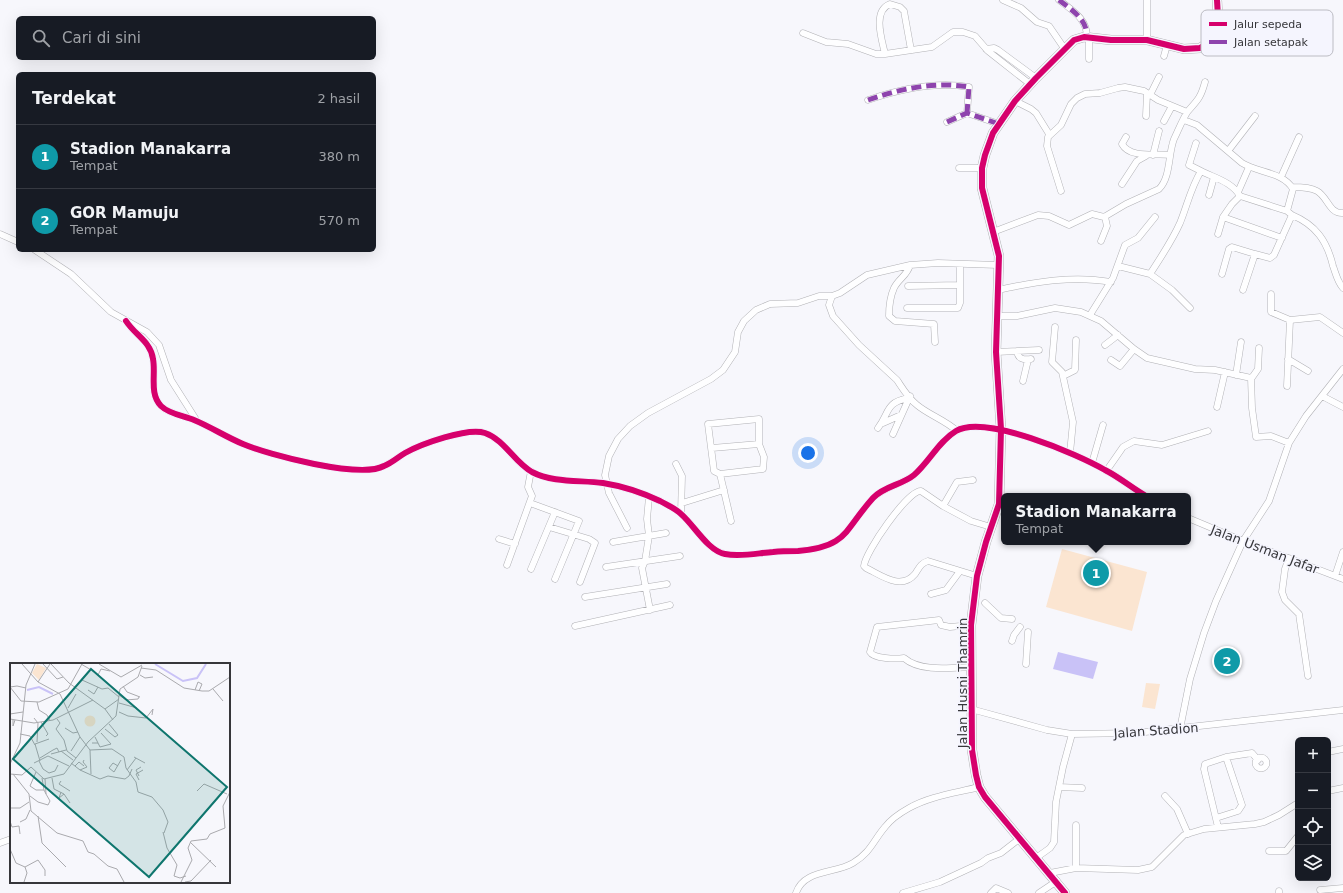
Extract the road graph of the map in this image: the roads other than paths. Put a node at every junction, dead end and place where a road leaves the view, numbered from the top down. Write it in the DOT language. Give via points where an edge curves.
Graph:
graph roads {
  1 [pos="1003,0"];
  2 [pos="1059,0"];
  3 [pos="1147,0"];
  4 [pos="1217,0"];
  5 [pos="1217,10"];
  6 [pos="803,33"];
  7 [pos="1088,37"];
  8 [pos="1147,40"];
  9 [pos="1167,45"];
  10 [pos="1201,47"];
  11 [pos="1064,48"];
  12 [pos="911,50"];
  13 [pos="885,54"];
  14 [pos="1164,56"];
  15 [pos="1089,59"];
  16 [pos="1159,77"];
  17 [pos="1033,81"];
  18 [pos="1205,82"];
  19 [pos="1149,94"];
  20 [pos="868,100"];
  21 [pos="1015,101"];
  22 [pos="1172,106"];
  23 [pos="1187,112"];
  24 [pos="967,113"];
  25 [pos="1146,116"];
  26 [pos="1255,116"];
  27 [pos="1184,120"];
  28 [pos="1164,121"];
  29 [pos="947,122"];
  30 [pos="999,124"];
  31 [pos="1159,131"];
  32 [pos="1049,134"];
  33 [pos="1126,137"];
  34 [pos="1299,137"];
  35 [pos="1196,143"];
  36 [pos="1228,151"];
  37 [pos="1170,154"];
  38 [pos="1153,155"];
  39 [pos="1146,156"];
  40 [pos="1249,167"];
  41 [pos="959,168"];
  42 [pos="982,168"];
  43 [pos="1201,171"];
  44 [pos="1214,177"];
  45 [pos="1281,177"];
  46 [pos="1122,184"];
  47 [pos="1292,187"];
  48 [pos="1061,191"];
  49 [pos="1239,194"];
  50 [pos="1209,195"];
  51 [pos="1290,213"];
  52 [pos="1343,213"];
  53 [pos="1105,217"];
  54 [pos="1155,217"];
  55 [pos="1223,217"];
  56 [pos="993,232"];
  57 [pos="0,234"];
  58 [pos="1218,234"];
  59 [pos="1282,238"];
  60 [pos="16,241"];
  61 [pos="1101,241"];
  62 [pos="38,252"];
  63 [pos="1255,254"];
  64 [pos="960,264"];
  65 [pos="910,265"];
  66 [pos="998,265"];
  67 [pos="1118,266"];
  68 [pos="1150,274"];
  69 [pos="1222,274"];
  70 [pos="1111,282"];
  71 [pos="960,285"];
  72 [pos="908,286"];
  73 [pos="1343,288"];
  74 [pos="998,290"];
  75 [pos="1243,290"];
  76 [pos="1271,294"];
  77 [pos="832,296"];
  78 [pos="907,308"];
  79 [pos="1190,308"];
  80 [pos="1090,315"];
  81 [pos="997,316"];
  82 [pos="1290,320"];
  83 [pos="126,321"];
  84 [pos="1055,327"];
  85 [pos="1343,333"];
  86 [pos="1118,335"];
  87 [pos="1076,340"];
  88 [pos="935,342"];
  89 [pos="1241,342"];
  90 [pos="1105,345"];
  91 [pos="1259,348"];
  92 [pos="1134,349"];
  93 [pos="1039,350"];
  94 [pos="1017,351"];
  95 [pos="996,352"];
  96 [pos="1288,359"];
  97 [pos="1111,360"];
  98 [pos="1343,369"];
  99 [pos="1308,371"];
  100 [pos="1225,372"];
  101 [pos="1236,375"];
  102 [pos="1063,376"];
  103 [pos="1251,379"];
  104 [pos="1023,381"];
  105 [pos="1287,386"];
  106 [pos="1322,396"];
  107 [pos="909,397"];
  108 [pos="1217,407"];
  109 [pos="1343,407"];
  110 [pos="901,415"];
  111 [pos="197,421"];
  112 [pos="1103,424"];
  113 [pos="1001,429"];
  114 [pos="957,431"];
  115 [pos="1208,431"];
  116 [pos="892,434"];
  117 [pos="1289,442"];
  118 [pos="760,444"];
  119 [pos="712,448"];
  120 [pos="1070,453"];
  121 [pos="1092,463"];
  122 [pos="676,464"];
  123 [pos="1107,470"];
  124 [pos="531,471"];
  125 [pos="720,474"];
  126 [pos="973,480"];
  127 [pos="606,483"];
  128 [pos="724,490"];
  129 [pos="1142,493"];
  130 [pos="650,496"];
  131 [pos="530,503"];
  132 [pos="682,503"];
  133 [pos="943,506"];
  134 [pos="555,512"];
  135 [pos="681,513"];
  136 [pos="1191,519"];
  137 [pos="731,521"];
  138 [pos="549,527"];
  139 [pos="991,527"];
  140 [pos="627,528"];
  141 [pos="666,533"];
  142 [pos="573,534"];
  143 [pos="649,536"];
  144 [pos="499,539"];
  145 [pos="1243,541"];
  146 [pos="613,542"];
  147 [pos="515,544"];
  148 [pos="1343,552"];
  149 [pos="680,556"];
  150 [pos="1289,558"];
  151 [pos="645,561"];
  152 [pos="507,565"];
  153 [pos="606,567"];
  154 [pos="531,569"];
  155 [pos="960,571"];
  156 [pos="977,576"];
  157 [pos="1335,576"];
  158 [pos="555,579"];
  159 [pos="1343,579"];
  160 [pos="580,582"];
  161 [pos="667,584"];
  162 [pos="646,587"];
  163 [pos="931,594"];
  164 [pos="585,597"];
  165 [pos="985,603"];
  166 [pos="670,605"];
  167 [pos="650,610"];
  168 [pos="1012,619"];
  169 [pos="971,625"];
  170 [pos="575,626"];
  171 [pos="1020,627"];
  172 [pos="1028,632"];
  173 [pos="1012,641"];
  174 [pos="1026,664"];
  175 [pos="971,667"];
  176 [pos="1308,676"];
  177 [pos="971,709"];
  178 [pos="1343,710"];
  179 [pos="1180,729"];
  180 [pos="1072,734"];
  181 [pos="1343,749"];
  182 [pos="1331,751"];
  183 [pos="1226,757"];
  184 [pos="1258,760"];
  185 [pos="979,787"];
  186 [pos="1059,787"];
  187 [pos="1082,788"];
  188 [pos="1343,788"];
  189 [pos="1331,790"];
  190 [pos="1165,796"];
  191 [pos="1295,805"];
  192 [pos="1216,818"];
  193 [pos="1076,825"];
  194 [pos="1218,827"];
  195 [pos="1188,834"];
  196 [pos="10,839"];
  197 [pos="1019,839"];
  198 [pos="1295,840"];
  199 [pos="0,843"];
  200 [pos="1269,851"];
  201 [pos="1036,858"];
  202 [pos="1076,868"];
  203 [pos="1050,873"];
  204 [pos="1057,882"];
  205 [pos="1343,888"];
  206 [pos="1320,890"];
  207 [pos="796,893"];
  208 [pos="903,893"];
  209 [pos="991,893"];
  210 [pos="1008,893"];
  211 [pos="1039,893"];
  212 [pos="1065,893"];
  1 -- 11 [label="street" via="1021,8 1041,24 1049,26"];
  2 -- 7 [label="street" via="1083,20"];
  3 -- 8 [label="street"];
  4 -- 5 [label="street, Jalan Husni Thamrin"];
  6 -- 13 [label="street" via="826,42 848,44 876,54"];
  7 -- 8 [label="street, Jalan Husni Thamrin"];
  7 -- 11 [label="street, Jalan Husni Thamrin" via="1074,40"];
  7 -- 15 [label="street"];
  8 -- 9 [label="street, Jalan Husni Thamrin"];
  9 -- 10 [label="street, Jalan Husni Thamrin" via="1190,49"];
  9 -- 14 [label="street"];
  11 -- 17 [label="street, Jalan Husni Thamrin"];
  12 -- 13 [label="street"];
  12 -- 13 [label="street" via="904,10 890,4 883,9 880,19"];
  12 -- 17 [label="street" via="938,45 953,32 958,31 975,36 986,49 998,50"];
  16 -- 19 [label="street"];
  17 -- 21 [label="street, Jalan Husni Thamrin"];
  18 -- 23 [label="street" via="1197,103"];
  19 -- 22 [label="street"];
  19 -- 25 [label="street"];
  19 -- 32 [label="street" via="1125,87 1080,96 1071,104 1058,128"];
  20 -- 24 [label="street" via="906,89 957,85 969,87"];
  21 -- 30 [label="street, Jalan Husni Thamrin"];
  21 -- 32 [label="street" via="1031,109"];
  22 -- 23 [label="street"];
  22 -- 28 [label="street"];
  23 -- 27 [label="street"];
  24 -- 29 [label="street"];
  24 -- 30 [label="street"];
  26 -- 36 [label="street"];
  27 -- 36 [label="street" via="1197,125"];
  27 -- 37 [label="street" via="1174,139"];
  30 -- 42 [label="street, Jalan Husni Thamrin" via="993,133"];
  31 -- 38 [label="street"];
  32 -- 48 [label="street" via="1047,146"];
  33 -- 39 [label="street" via="1122,144 1124,147"];
  34 -- 45 [label="street"];
  35 -- 43 [label="street" via="1188,165"];
  36 -- 40 [label="street"];
  37 -- 38 [label="street"];
  37 -- 53 [label="street" via="1163,186 1160,189 1126,204"];
  38 -- 39 [label="street"];
  39 -- 46 [label="street" via="1137,161"];
  40 -- 45 [label="street"];
  40 -- 49 [label="street"];
  41 -- 42 [label="street"];
  42 -- 56 [label="street, Jalan Husni Thamrin" via="982,188"];
  43 -- 44 [label="street"];
  43 -- 68 [label="street" via="1179,224"];
  44 -- 49 [label="street"];
  44 -- 50 [label="street"];
  45 -- 47 [label="street"];
  47 -- 51 [label="street" via="1294,193"];
  47 -- 52 [label="street" via="1316,191 1333,210"];
  49 -- 51 [label="street"];
  49 -- 55 [label="street"];
  51 -- 59 [label="street"];
  51 -- 73 [label="street" via="1309,224 1323,239 1329,250 1337,280"];
  53 -- 56 [label="street" via="1092,214 1069,225 1049,216 1038,215"];
  53 -- 61 [label="street" via="1107,226"];
  54 -- 67 [label="street" via="1140,236 1125,245"];
  55 -- 58 [label="street"];
  55 -- 59 [label="street"];
  56 -- 66 [label="street, Jalan Husni Thamrin" via="998,248"];
  57 -- 60 [label="street"];
  59 -- 63 [label="street" via="1272,258"];
  62 -- 83 [label="street" via="70,274 111,312"];
  63 -- 69 [label="street" via="1232,247 1229,249"];
  63 -- 75 [label="street"];
  64 -- 65 [label="street" via="922,262"];
  64 -- 66 [label="street"];
  64 -- 71 [label="street"];
  65 -- 77 [label="street" via="868,275"];
  65 -- 88 [label="street" via="906,276 894,288 889,316 895,321 934,324"];
  66 -- 74 [label="street, Jalan Husni Thamrin"];
  67 -- 68 [label="street"];
  67 -- 70 [label="street"];
  68 -- 79 [label="street" via="1172,290"];
  70 -- 74 [label="street" via="1067,279"];
  70 -- 80 [label="street"];
  71 -- 72 [label="street"];
  71 -- 78 [label="street" via="958,308"];
  74 -- 81 [label="street, Jalan Husni Thamrin"];
  76 -- 82 [label="street" via="1271,312"];
  77 -- 107 [label="street" via="830,310 836,320 893,376"];
  77 -- 127 [label="street" via="770,304 752,313 738,332 735,352 723,370 711,380 648,413 622,433 609,456"];
  80 -- 81 [label="street" via="1055,308 1017,316"];
  80 -- 86 [label="street"];
  81 -- 95 [label="street, Jalan Husni Thamrin"];
  82 -- 85 [label="street" via="1320,317"];
  82 -- 96 [label="street"];
  83 -- 111 [label="street" via="147,332 159,345 171,380"];
  83 -- 111 [label="street" via="131,329 148,343 153,358 154,392 159,405"];
  84 -- 102 [label="street" via="1052,362"];
  86 -- 90 [label="street"];
  86 -- 92 [label="street"];
  87 -- 102 [label="street" via="1075,370"];
  89 -- 101 [label="street"];
  91 -- 103 [label="street" via="1258,368"];
  92 -- 97 [label="street" via="1120,366"];
  92 -- 100 [label="street" via="1152,359 1195,369"];
  93 -- 94 [label="street"];
  94 -- 95 [label="street"];
  94 -- 104 [label="street" via="1019,357 1029,359"];
  95 -- 113 [label="street, Jalan Husni Thamrin"];
  96 -- 99 [label="street"];
  96 -- 105 [label="street"];
  98 -- 106 [label="street"];
  100 -- 101 [label="street"];
  100 -- 108 [label="street"];
  101 -- 103 [label="street"];
  102 -- 120 [label="street" via="1074,422"];
  103 -- 117 [label="street" via="1256,437 1271,436"];
  106 -- 109 [label="street"];
  106 -- 117 [label="street"];
  107 -- 110 [label="street"];
  107 -- 110 [label="street" via="892,404 880,426"];
  107 -- 114 [label="street"];
  110 -- 116 [label="street"];
  111 -- 124 [label="street" via="245,446 298,461 362,469 379,468 412,449 464,431 477,431 494,438"];
  112 -- 121 [label="street"];
  113 -- 114 [label="street" via="972,427"];
  113 -- 120 [label="street"];
  113 -- 139 [label="street, Jalan Husni Thamrin" via="999,504"];
  114 -- 135 [label="street" via="906,481 892,485 876,495 845,534 821,548 724,554 701,536"];
  115 -- 123 [label="street" via="1162,445 1134,441 1123,447"];
  117 -- 145 [label="street" via="1269,501"];
  118 -- 119 [label="street"];
  118 -- 119 [label="street" via="759,419 708,424"];
  118 -- 125 [label="street" via="764,457 763,469"];
  119 -- 125 [label="street" via="714,471"];
  120 -- 121 [label="street"];
  121 -- 123 [label="street"];
  122 -- 132 [label="street" via="682,476"];
  123 -- 129 [label="street"];
  124 -- 127 [label="street" via="547,477"];
  124 -- 131 [label="street" via="528,487 532,496"];
  125 -- 128 [label="street"];
  126 -- 133 [label="street" via="957,482"];
  127 -- 130 [label="street"];
  127 -- 140 [label="street" via="613,503"];
  128 -- 132 [label="street"];
  128 -- 137 [label="street"];
  130 -- 135 [label="street"];
  130 -- 143 [label="street" via="647,519"];
  131 -- 134 [label="street"];
  131 -- 147 [label="street"];
  132 -- 135 [label="street"];
  133 -- 139 [label="street" via="971,521"];
  133 -- 155 [label="street" via="921,491 914,492 890,521 864,566 895,582 908,580 921,564 928,560"];
  134 -- 138 [label="street"];
  134 -- 142 [label="street" via="579,521"];
  136 -- 145 [label="street, Jalan Usman Jafar"];
  138 -- 142 [label="street"];
  138 -- 154 [label="street"];
  139 -- 156 [label="street, Jalan Husni Thamrin"];
  141 -- 143 [label="street"];
  142 -- 158 [label="street"];
  142 -- 160 [label="street" via="595,543"];
  143 -- 146 [label="street"];
  143 -- 151 [label="street"];
  144 -- 147 [label="street"];
  145 -- 150 [label="street, Jalan Usman Jafar"];
  145 -- 179 [label="street" via="1204,633 1190,679"];
  147 -- 152 [label="street"];
  148 -- 157 [label="street"];
  149 -- 151 [label="street"];
  150 -- 157 [label="street, Jalan Usman Jafar"];
  150 -- 176 [label="street" via="1282,592 1285,600 1297,611 1300,618"];
  151 -- 153 [label="street"];
  151 -- 162 [label="street" via="642,568"];
  155 -- 156 [label="street"];
  155 -- 163 [label="street" via="946,590"];
  156 -- 169 [label="street, Jalan Husni Thamrin"];
  157 -- 159 [label="street, Jalan Usman Jafar"];
  161 -- 162 [label="street"];
  162 -- 164 [label="street"];
  162 -- 167 [label="street"];
  165 -- 168 [label="street" via="1001,618"];
  166 -- 167 [label="street"];
  167 -- 170 [label="street"];
  169 -- 175 [label="street, Jalan Husni Thamrin"];
  169 -- 175 [label="street" via="941,626 939,620 877,627 870,652 875,656 895,660 904,658 913,664 930,667"];
  171 -- 173 [label="street"];
  172 -- 174 [label="street"];
  175 -- 177 [label="street, Jalan Husni Thamrin"];
  177 -- 180 [label="street, Jalan Stadion" via="1047,730"];
  177 -- 185 [label="street, Jalan Husni Thamrin" via="972,750"];
  178 -- 179 [label="street, Jalan Stadion"];
  179 -- 180 [label="street, Jalan Stadion"];
  180 -- 186 [label="street"];
  181 -- 182 [label="street"];
  183 -- 184 [label="street" via="1252,753"];
  183 -- 192 [label="street" via="1207,763 1204,767"];
  183 -- 192 [label="street" via="1242,805 1238,811"];
  185 -- 197 [label="street, Jalan Husni Thamrin"];
  185 -- 207 [label="street" via="910,807 890,821 871,849 859,859 844,867 811,876 799,885"];
  186 -- 187 [label="street"];
  186 -- 201 [label="street" via="1054,842"];
  188 -- 189 [label="street"];
  190 -- 195 [label="street" via="1178,809"];
  191 -- 194 [label="street" via="1264,822"];
  192 -- 194 [label="street"];
  193 -- 202 [label="street"];
  194 -- 195 [label="street"];
  195 -- 202 [label="street" via="1178,840 1152,867 1138,870"];
  196 -- 199 [label="street"];
  197 -- 201 [label="street, Jalan Husni Thamrin"];
  197 -- 208 [label="street" via="1001,853 981,863 940,882"];
  198 -- 200 [label="street" via="1286,851"];
  201 -- 203 [label="street, Jalan Husni Thamrin"];
  202 -- 203 [label="street"];
  203 -- 204 [label="street, Jalan Husni Thamrin"];
  204 -- 211 [label="street"];
  204 -- 212 [label="street, Jalan Husni Thamrin"];
  205 -- 206 [label="street"];
  209 -- 210 [label="street" via="998,888"];
}
